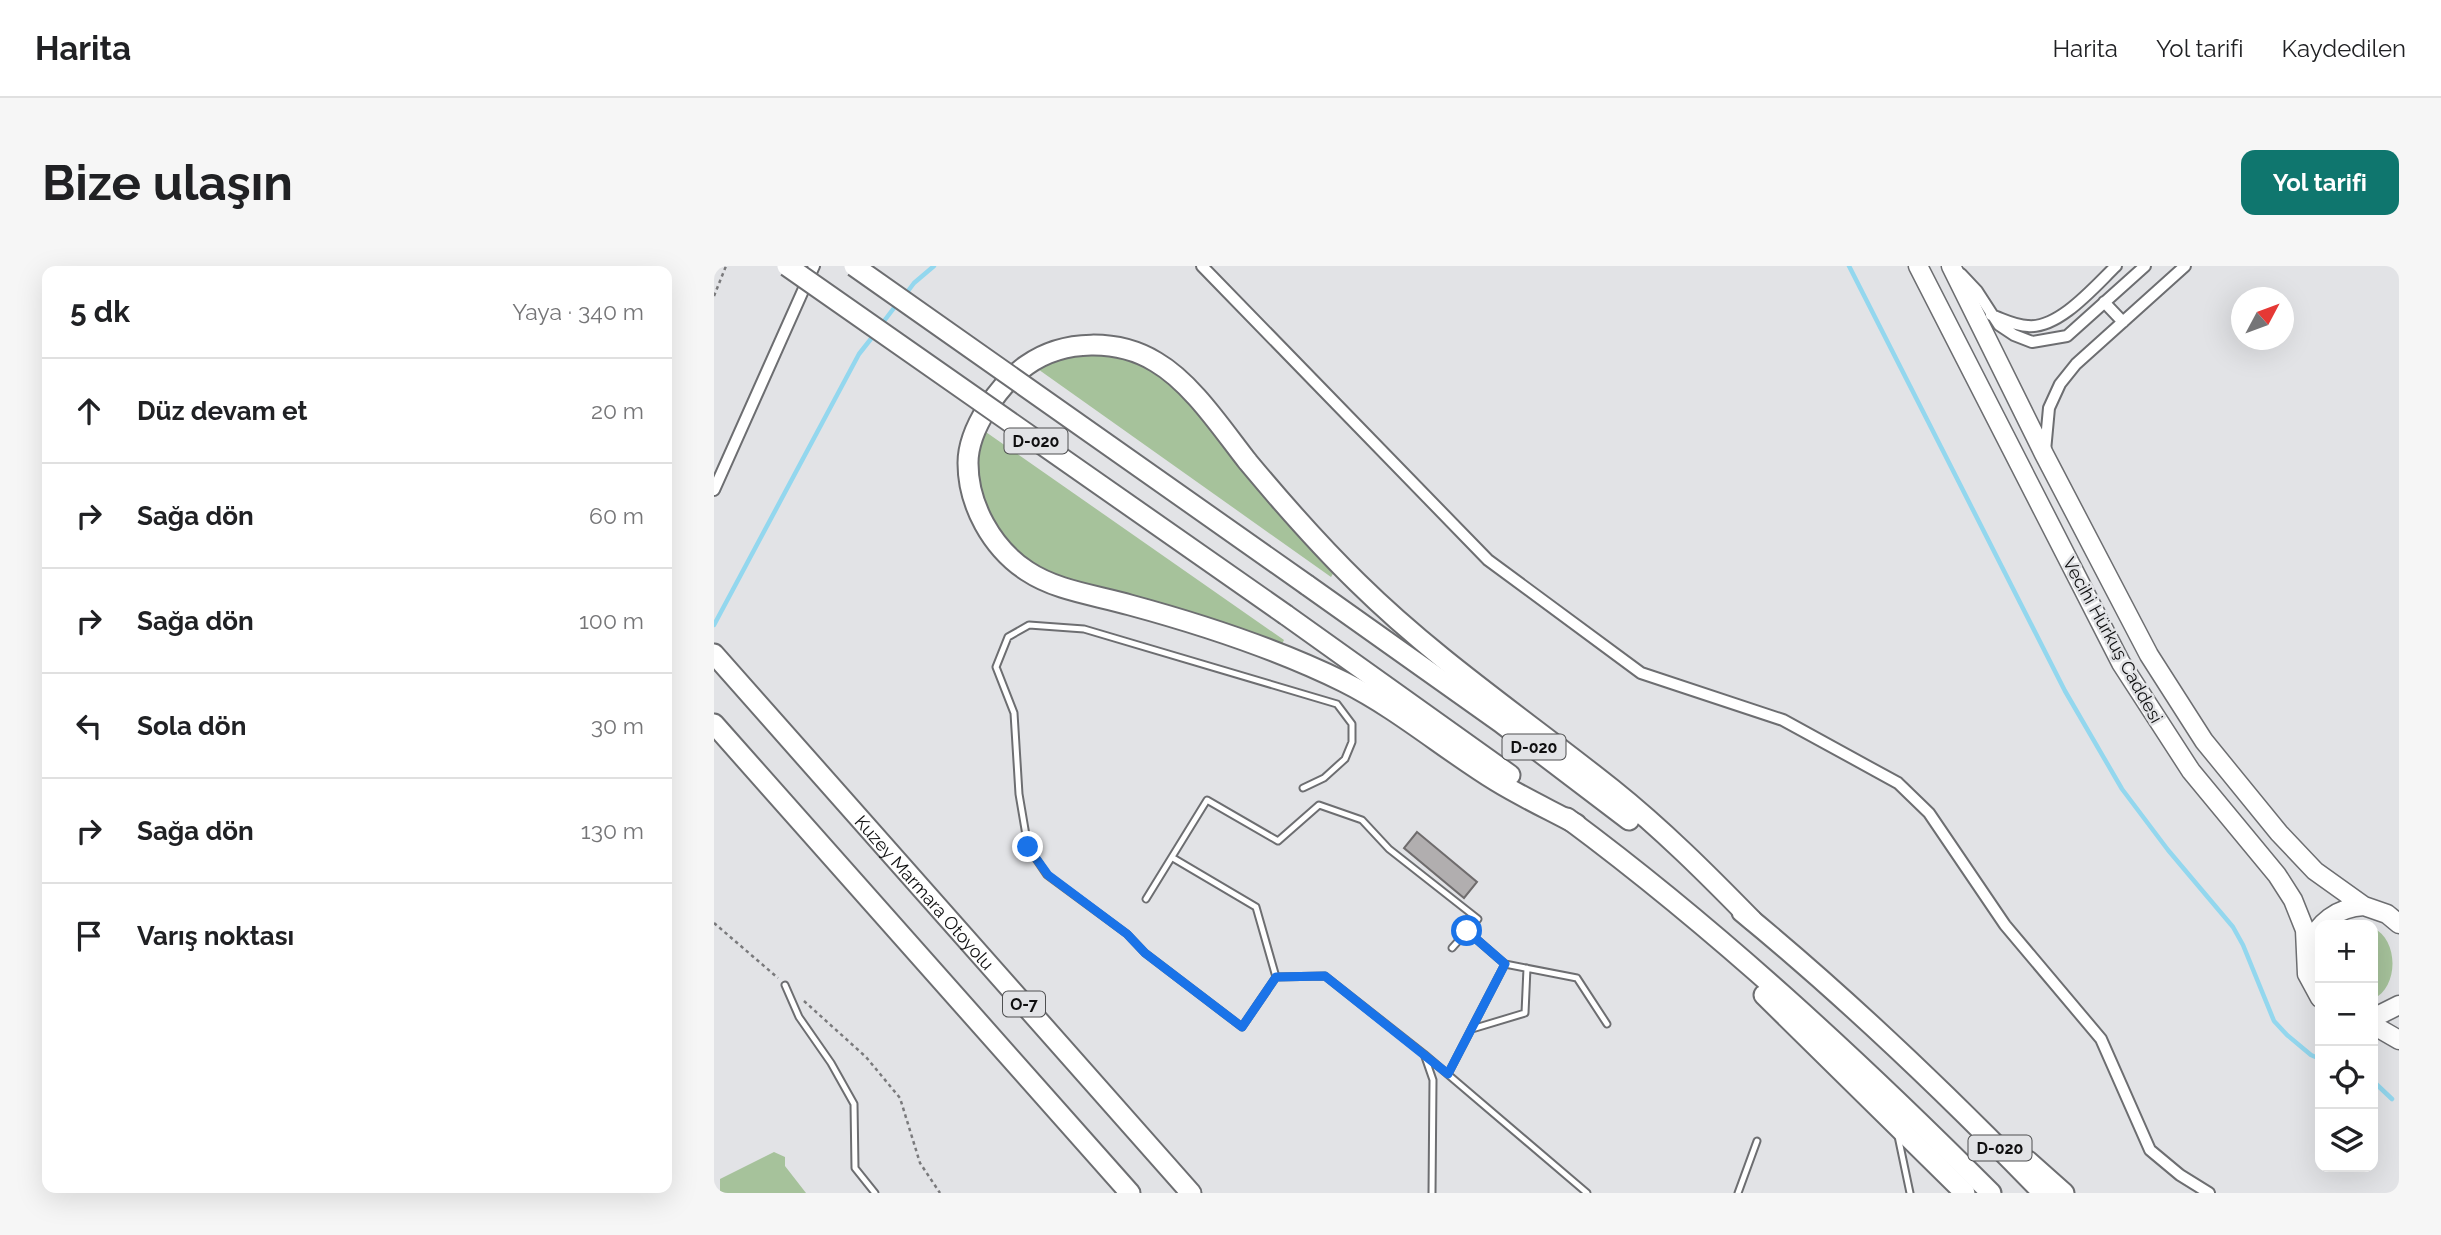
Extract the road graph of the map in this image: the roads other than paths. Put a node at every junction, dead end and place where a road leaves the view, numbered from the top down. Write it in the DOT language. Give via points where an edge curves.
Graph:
graph roads {
  1 [pos="787,266"];
  2 [pos="814,266"];
  3 [pos="854,266"];
  4 [pos="1202,266"];
  5 [pos="1918,266"];
  6 [pos="1952,266"];
  7 [pos="2116,266"];
  8 [pos="2145,266"];
  9 [pos="2185,266"];
  10 [pos="2104,302"];
  11 [pos="1991,315"];
  12 [pos="2123,322"];
  13 [pos="2044,454"];
  14 [pos="714,491"];
  15 [pos="720,660"];
  16 [pos="714,724"];
  17 [pos="1303,788"];
  18 [pos="1576,824"];
  19 [pos="1173,858"];
  20 [pos="1662,892"];
  21 [pos="1146,899"];
  22 [pos="2364,906"];
  23 [pos="1752,920"];
  24 [pos="2399,924"];
  25 [pos="1467,931"];
  26 [pos="2307,947"];
  27 [pos="1452,948"];
  28 [pos="1505,964"];
  29 [pos="1527,968"];
  30 [pos="1276,977"];
  31 [pos="785,985"];
  32 [pos="2315,989"];
  33 [pos="2399,1005"];
  34 [pos="2378,1016"];
  35 [pos="1607,1024"];
  36 [pos="2378,1028"];
  37 [pos="1472,1029"];
  38 [pos="2399,1040"];
  39 [pos="1424,1054"];
  40 [pos="1448,1074"];
  41 [pos="1955,1104"];
  42 [pos="1896,1126"];
  43 [pos="1757,1141"];
  44 [pos="875,1193"];
  45 [pos="1130,1193"];
  46 [pos="1191,1193"];
  47 [pos="1432,1193"];
  48 [pos="1587,1193"];
  49 [pos="1738,1193"];
  50 [pos="1910,1193"];
  51 [pos="1965,1193"];
  52 [pos="1991,1193"];
  53 [pos="2043,1193"];
  54 [pos="2064,1193"];
  55 [pos="2209,1193"];
  1 -- 18 [label="highway, D-020, bridge"];
  2 -- 14 [label="street"];
  3 -- 23 [label="highway, D-020, bridge" via="1560,766"];
  4 -- 55 [label="street" via="1488,560 1641,673 1783,720 1898,783 1929,813 2005,925 2101,1039 2150,1150"];
  5 -- 26 [label="main road, Vecihi Hürkuş Caddesi" via="2121,663 2191,771 2287,889 2301,918"];
  6 -- 11 [label="street" via="1978,291"];
  6 -- 13 [label="main road, Vecihi Hürkuş Caddesi"];
  7 -- 11 [label="street" via="2060,317 2046,324 2018,325"];
  8 -- 10 [label="street"];
  9 -- 12 [label="street"];
  10 -- 11 [label="street" via="2067,336 2051,340 2032,342 2014,335"];
  10 -- 12 [label="street"];
  12 -- 13 [label="street" via="2060,384 2049,408"];
  13 -- 22 [label="main road, Vecihi Hürkuş Caddesi" via="2149,655 2204,741 2315,871"];
  15 -- 46 [label="highway, Kuzey Marmara Otoyolu / O-7"];
  16 -- 45 [label="highway, O-7"];
  17 -- 30 [label="lane" via="1324,778 1345,759 1352,742 1352,723 1337,704 1084,629 1029,625 1008,637 996,667 1014,713 1028,847 1048,875 1242,1027"];
  18 -- 20 [label="highway, D-020"];
  18 -- 23 [label="highway" via="1496,780 1358,690 1285,655 1232,635 1058,586 1027,572 987,529 970,482 970,444 999,390 1040,356 1086,345 1124,348 1171,372 1278,499 1360,585 1432,650 1617,793 1695,861"];
  19 -- 21 [label="lane"];
  19 -- 25 [label="lane" via="1207,800 1278,841 1319,805 1362,820 1390,849 1478,919"];
  19 -- 30 [label="lane" via="1256,907"];
  20 -- 42 [label="highway"];
  20 -- 52 [label="highway, D-020" via="1849,1056"];
  22 -- 24 [label="main road, Vecihi Hürkuş Caddesi"];
  22 -- 26 [label="main road" via="2328,918"];
  23 -- 41 [label="highway, D-020"];
  25 -- 27 [label="lane"];
  25 -- 28 [label="lane"];
  26 -- 32 [label="main road, Vecihi Hürkuş Caddesi" via="2307,974"];
  28 -- 29 [label="lane"];
  28 -- 37 [label="lane"];
  29 -- 35 [label="lane" via="1577,978"];
  29 -- 37 [label="lane" via="1525,1013"];
  30 -- 39 [label="lane" via="1325,976"];
  31 -- 44 [label="lane" via="799,1017 854,1104 855,1168"];
  33 -- 34 [label="main road"];
  36 -- 38 [label="main road"];
  37 -- 40 [label="lane"];
  39 -- 40 [label="lane"];
  39 -- 47 [label="lane" via="1433,1080"];
  40 -- 48 [label="lane"];
  41 -- 53 [label="highway, D-020"];
  41 -- 54 [label="highway"];
  42 -- 50 [label="lane"];
  42 -- 51 [label="highway"];
  43 -- 49 [label="lane"];
}
